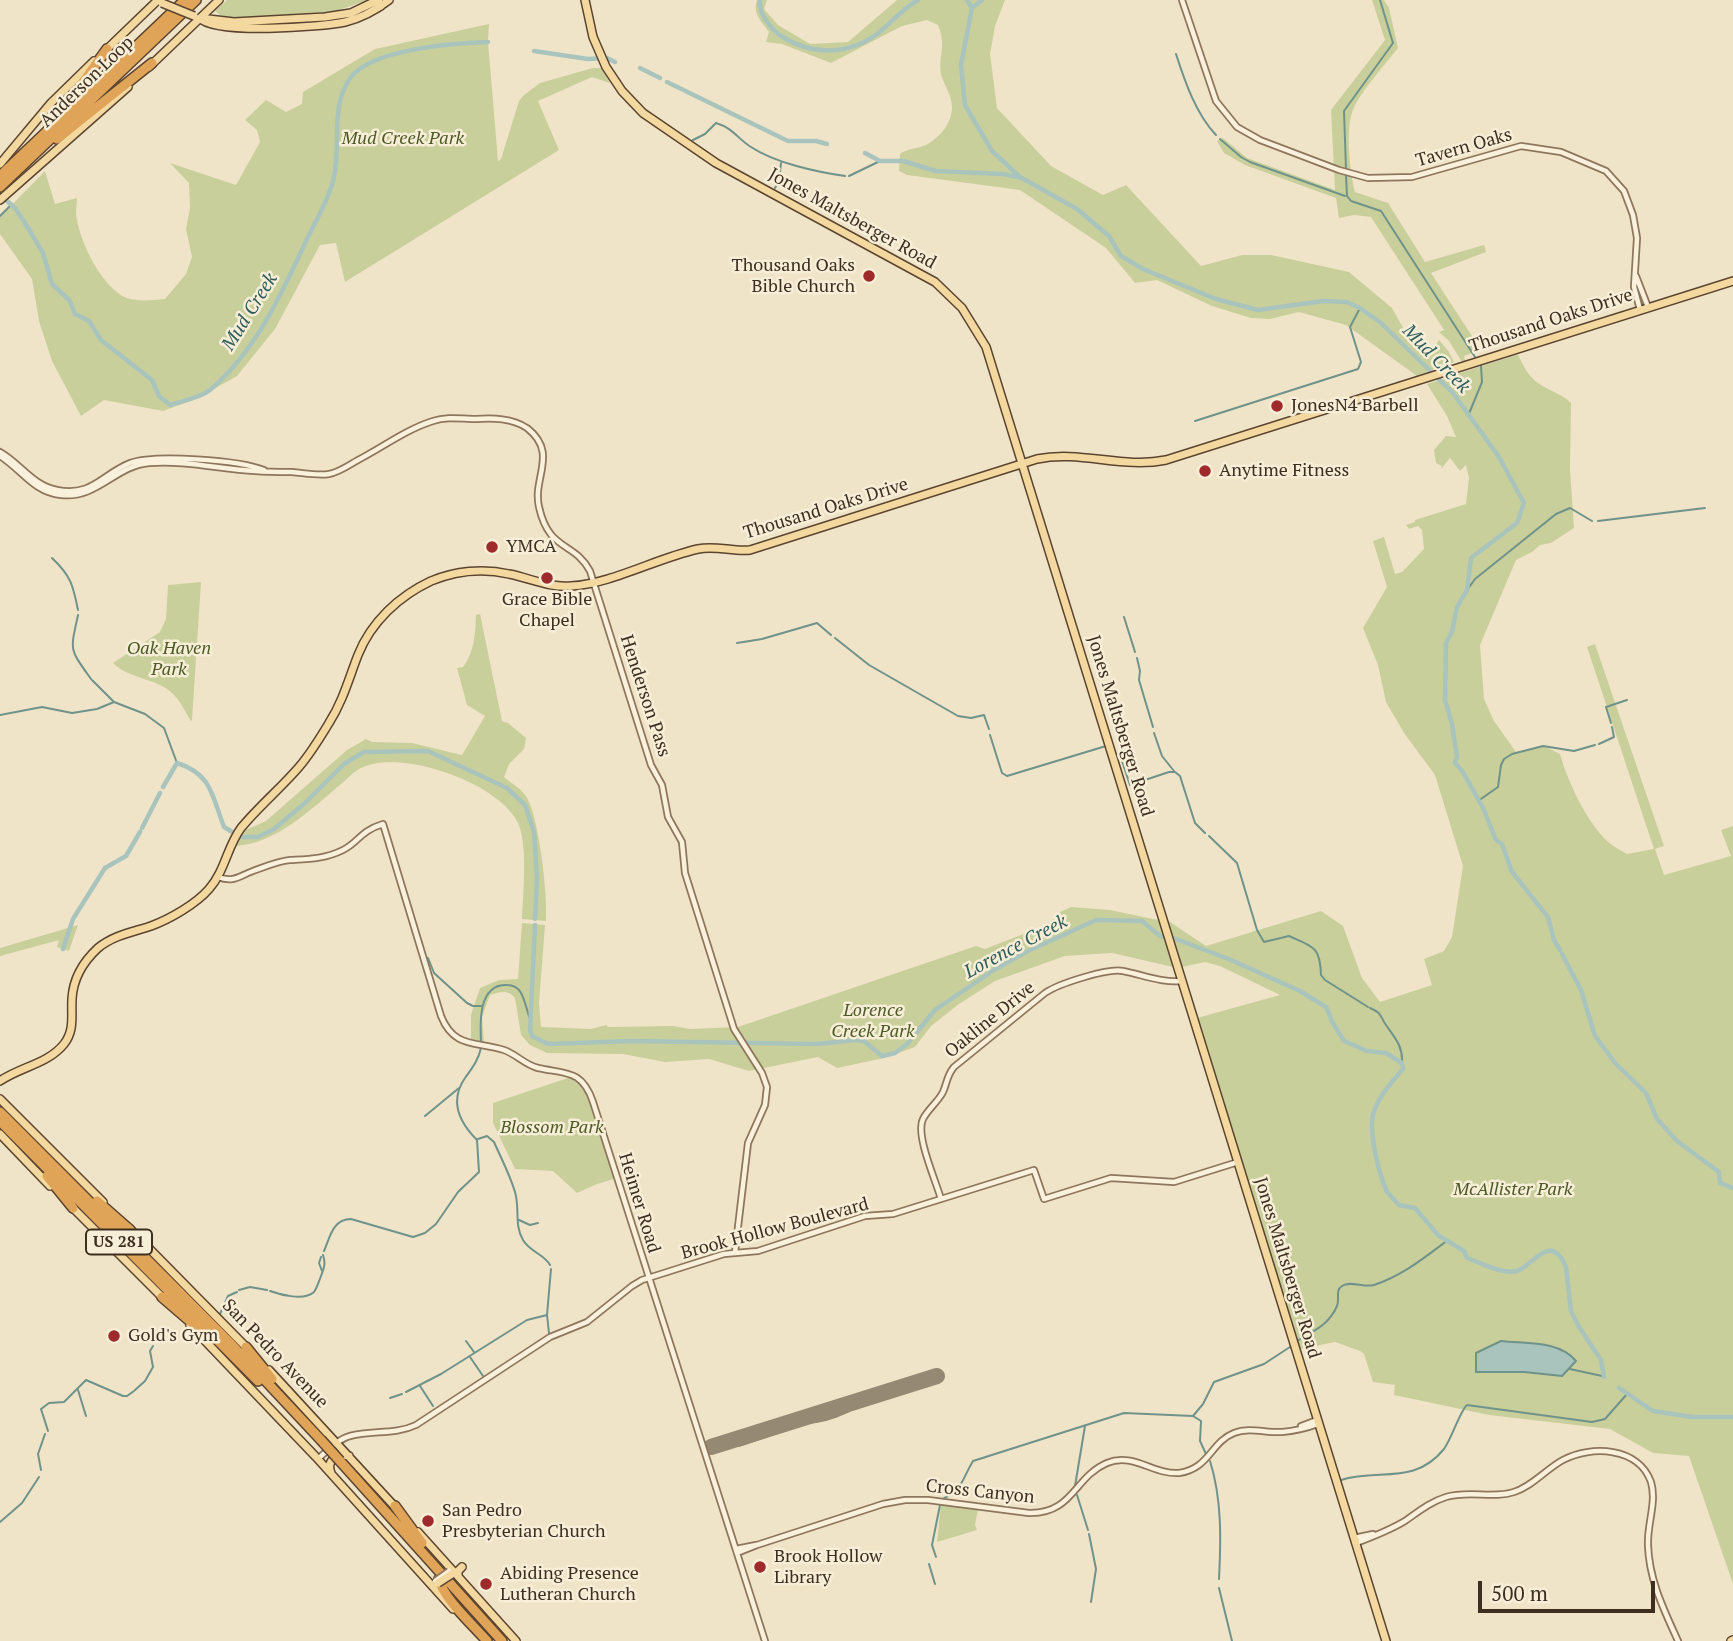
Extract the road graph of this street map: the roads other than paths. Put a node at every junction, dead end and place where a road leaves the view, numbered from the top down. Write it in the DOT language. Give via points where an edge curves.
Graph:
graph roads {
  1 [pos="196,0"];
  2 [pos="219,0"];
  3 [pos="389,0"];
  4 [pos="585,0"];
  5 [pos="1182,0"];
  6 [pos="154,1"];
  7 [pos="182,1"];
  8 [pos="380,3"];
  9 [pos="210,9"];
  10 [pos="197,17"];
  11 [pos="216,20"];
  12 [pos="250,21"];
  13 [pos="325,21"];
  14 [pos="228,25"];
  15 [pos="244,28"];
  16 [pos="107,49"];
  17 [pos="152,63"];
  18 [pos="37,140"];
  19 [pos="0,164"];
  20 [pos="15,173"];
  21 [pos="3,185"];
  22 [pos="0,200"];
  23 [pos="1733,281"];
  24 [pos="1644,308"];
  25 [pos="0,454"];
  26 [pos="1023,464"];
  27 [pos="594,582"];
  28 [pos="218,877"];
  29 [pos="1182,981"];
  30 [pos="36,1063"];
  31 [pos="0,1075"];
  32 [pos="0,1080"];
  33 [pos="0,1099"];
  34 [pos="0,1112"];
  35 [pos="0,1121"];
  36 [pos="10,1132"];
  37 [pos="0,1134"];
  38 [pos="26,1138"];
  39 [pos="1238,1162"];
  40 [pos="941,1199"];
  41 [pos="74,1208"];
  42 [pos="130,1230"];
  43 [pos="735,1252"];
  44 [pos="648,1278"];
  45 [pos="162,1297"];
  46 [pos="246,1347"];
  47 [pos="267,1390"];
  48 [pos="1318,1422"];
  49 [pos="323,1437"];
  50 [pos="346,1444"];
  51 [pos="307,1447"];
  52 [pos="320,1461"];
  53 [pos="338,1462"];
  54 [pos="331,1474"];
  55 [pos="395,1506"];
  56 [pos="1355,1541"];
  57 [pos="736,1551"];
  58 [pos="462,1567"];
  59 [pos="452,1572"];
  60 [pos="433,1584"];
  61 [pos="479,1615"];
  62 [pos="481,1641"];
  63 [pos="487,1641"];
  64 [pos="495,1641"];
  65 [pos="502,1641"];
  66 [pos="516,1641"];
  67 [pos="765,1641"];
  68 [pos="1386,1641"];
  69 [pos="1678,1641"];
  1 -- 20 [label="highway, Anderson Loop"];
  2 -- 9 [label="main road"];
  3 -- 8 [label="main road"];
  4 -- 26 [label="main road, Jones Maltsberger Road" via="606,67 637,108 700,153 921,274 950,295 986,347"];
  5 -- 24 [label="street, Tavern Oaks" via="1212,94 1226,116 1257,139 1360,176 1396,179 1426,174 1531,146 1569,154 1606,171 1624,191 1636,232 1635,276"];
  6 -- 10 [label="main road, bridge"];
  6 -- 16 [label="main road"];
  7 -- 18 [label="highway, Anderson Loop"];
  8 -- 13 [label="main road"];
  9 -- 10 [label="main road"];
  9 -- 11 [label="main road"];
  10 -- 11 [label="main road"];
  10 -- 14 [label="main road" via="208,24"];
  10 -- 17 [label="main road"];
  11 -- 14 [label="main road"];
  12 -- 13 [label="main road"];
  12 -- 14 [label="main road"];
  12 -- 15 [label="main road"];
  13 -- 15 [label="main road"];
  14 -- 15 [label="main road"];
  16 -- 18 [label="highway"];
  16 -- 19 [label="main road" via="51,103"];
  17 -- 20 [label="highway"];
  17 -- 21 [label="main road" via="102,112"];
  18 -- 21 [label="highway, Anderson Loop"];
  20 -- 21 [label="highway, Anderson Loop"];
  21 -- 22 [label="main road"];
  23 -- 24 [label="main road, Thousand Oaks Drive"];
  24 -- 26 [label="main road, Thousand Oaks Drive" via="1157,462 1075,456"];
  25 -- 27 [label="street, Henderson Pass" via="38,484 67,492 92,487 124,466 147,459 332,473 438,419 513,421 532,433 542,448 538,499 547,531 582,560"];
  26 -- 27 [label="main road, Thousand Oaks Drive" via="750,550 701,548"];
  26 -- 29 [label="main road, Jones Maltsberger Road"];
  27 -- 28 [label="main road, Thousand Oaks Drive" via="556,586 508,573 472,571 434,580 396,604 365,639 340,704 313,749 241,828"];
  27 -- 43 [label="street, Henderson Pass" via="651,765 662,785 666,813 682,842 685,873 734,1032 764,1078 767,1098 748,1143"];
  28 -- 30 [label="main road, Thousand Oaks Drive" via="185,907 160,922 110,940 93,953 75,985 68,1038 59,1050"];
  28 -- 44 [label="street, Heimer Road" via="234,880 286,860 310,860 340,852 366,830 383,824 443,1022 462,1041 501,1049 535,1067 566,1072 584,1085"];
  29 -- 39 [label="main road, Jones Maltsberger Road"];
  29 -- 40 [label="street, Oakline Drive" via="1112,971 1056,987 952,1069 921,1126"];
  30 -- 31 [label="main road, Thousand Oaks Drive"];
  30 -- 32 [label="main road, Thousand Oaks Drive"];
  33 -- 42 [label="main road, San Pedro Avenue"];
  34 -- 38 [label="highway, US 281"];
  35 -- 36 [label="highway, US 281"];
  36 -- 41 [label="highway"];
  36 -- 47 [label="highway, US 281"];
  37 -- 41 [label="main road"];
  38 -- 42 [label="highway"];
  38 -- 49 [label="highway, US 281"];
  39 -- 40 [label="street, Brook Hollow Boulevard" via="1174,1182 1111,1178 1044,1199 1034,1170"];
  39 -- 48 [label="main road, Jones Maltsberger Road"];
  40 -- 43 [label="street, Brook Hollow Boulevard" via="893,1214 865,1216 758,1251"];
  41 -- 45 [label="main road"];
  42 -- 46 [label="main road, San Pedro Avenue"];
  43 -- 44 [label="street, Brook Hollow Boulevard"];
  44 -- 50 [label="street, Brook Hollow Boulevard" via="587,1322 550,1337 416,1425"];
  44 -- 57 [label="street, Heimer Road"];
  45 -- 47 [label="highway"];
  45 -- 51 [label="main road"];
  46 -- 49 [label="highway"];
  47 -- 49 [label="highway, US 281"];
  48 -- 56 [label="main road, Jones Maltsberger Road"];
  48 -- 57 [label="street, Cross Canyon" via="1283,1432 1234,1433 1198,1466 1180,1472 1112,1461 1096,1470 1064,1503 1040,1513 905,1500"];
  49 -- 50 [label="main road"];
  49 -- 51 [label="main road" via="328,1441 318,1449"];
  49 -- 53 [label="highway, US 281, bridge"];
  50 -- 52 [label="street"];
  50 -- 54 [label="main road" via="331,1462"];
  50 -- 55 [label="main road"];
  51 -- 52 [label="main road"];
  52 -- 54 [label="main road"];
  53 -- 60 [label="highway, US 281"];
  53 -- 61 [label="highway, US 281"];
  54 -- 60 [label="main road"];
  55 -- 59 [label="main road"];
  55 -- 61 [label="highway"];
  56 -- 68 [label="main road, Jones Maltsberger Road"];
  56 -- 69 [label="street" via="1381,1533 1447,1496 1511,1493 1574,1455 1620,1454 1639,1464 1651,1482 1647,1542 1651,1576"];
  57 -- 67 [label="street, Heimer Road"];
  58 -- 59 [label="main road"];
  59 -- 60 [label="main road, bridge"];
  59 -- 66 [label="main road"];
  60 -- 62 [label="main road"];
  60 -- 63 [label="highway" via="440,1584"];
  60 -- 64 [label="highway, US 281"];
  61 -- 65 [label="highway, US 281"];
}
